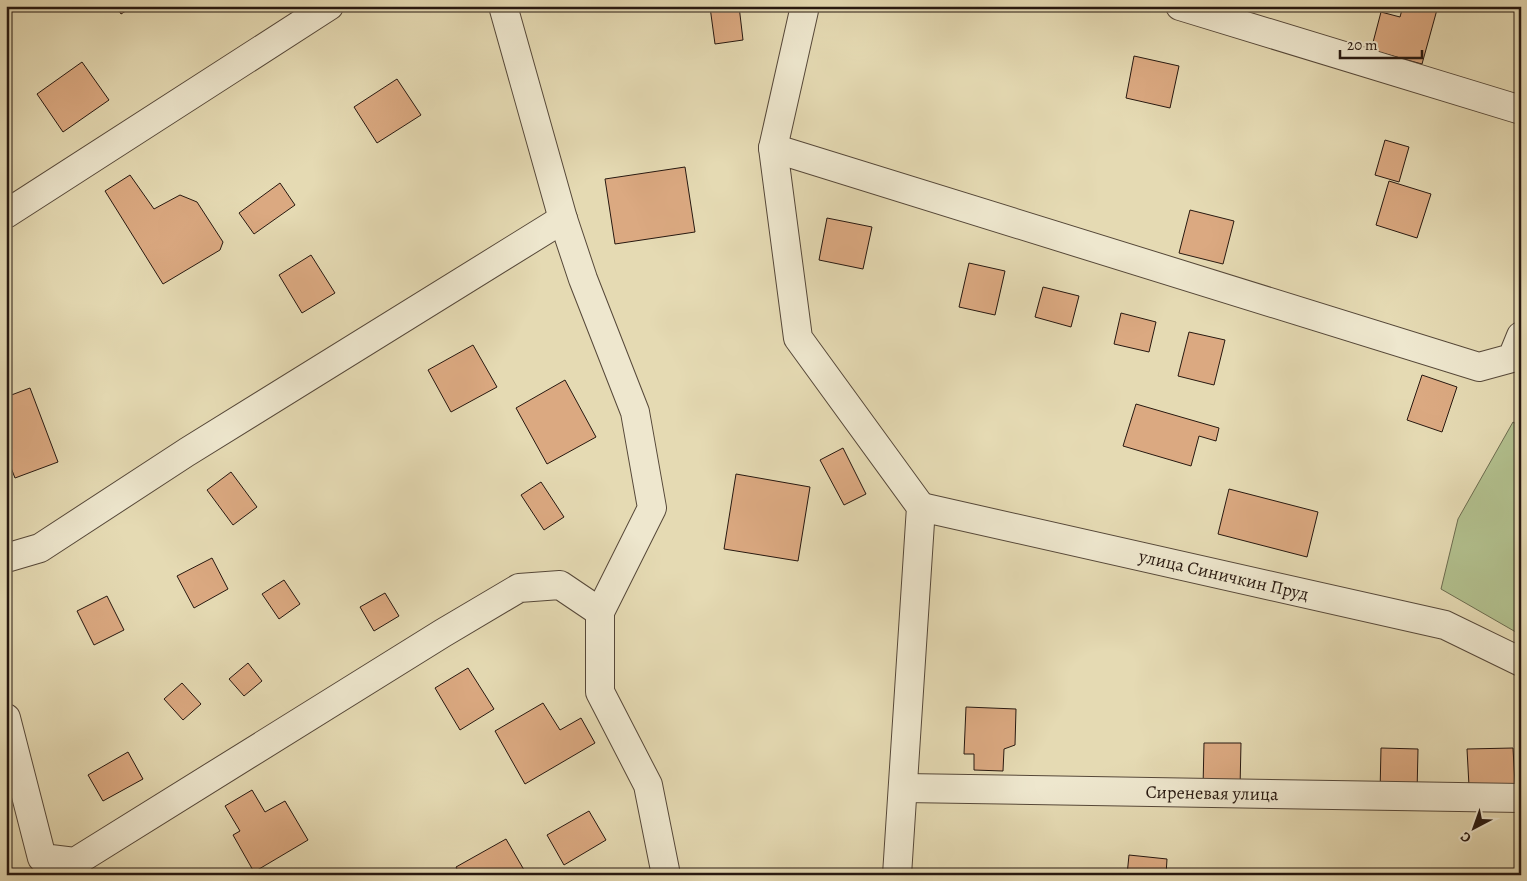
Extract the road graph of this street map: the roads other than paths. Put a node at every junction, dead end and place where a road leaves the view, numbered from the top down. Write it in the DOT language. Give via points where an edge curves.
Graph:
graph roads {
  1 [pos="329,6"];
  2 [pos="503,6"];
  3 [pos="805,6"];
  4 [pos="1180,6"];
  5 [pos="1521,110"];
  6 [pos="773,148"];
  7 [pos="6,214"];
  8 [pos="563,220"];
  9 [pos="1521,336"];
  10 [pos="921,507"];
  11 [pos="6,558"];
  12 [pos="600,612"];
  13 [pos="1521,662"];
  14 [pos="6,718"];
  15 [pos="904,788"];
  16 [pos="1521,798"];
  17 [pos="57,867"];
  18 [pos="666,875"];
  19 [pos="897,875"];
  1 -- 7 [label="street"];
  2 -- 8 [label="street"];
  3 -- 6 [label="street"];
  4 -- 5 [label="street"];
  6 -- 9 [label="street" via="1479,367 1512,358"];
  6 -- 10 [label="street" via="798,338"];
  8 -- 11 [label="street" via="187,452 40,548"];
  8 -- 12 [label="street" via="635,412 652,508"];
  10 -- 13 [label="street, улица Синичкин Пруд" via="1445,624"];
  10 -- 15 [label="street"];
  12 -- 17 [label="street" via="560,584 519,588 75,862"];
  12 -- 18 [label="street" via="600,692 648,785"];
  14 -- 17 [label="street" via="42,858"];
  15 -- 16 [label="street, Сиреневая улица"];
  15 -- 19 [label="street"];
}
